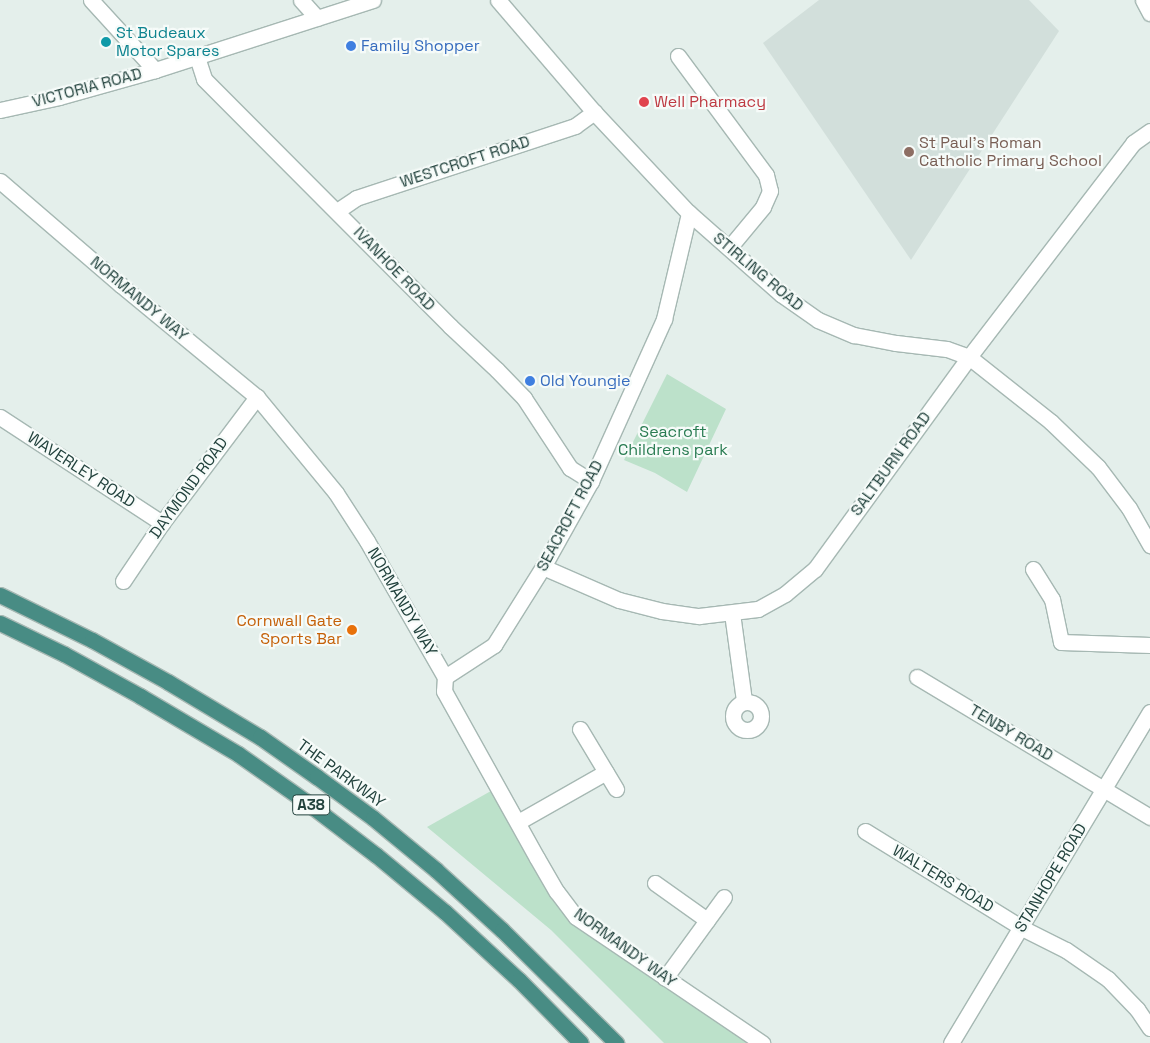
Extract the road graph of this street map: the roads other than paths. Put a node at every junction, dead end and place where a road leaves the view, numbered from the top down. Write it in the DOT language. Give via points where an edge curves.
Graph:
graph roads {
  1 [pos="92,0"];
  2 [pos="301,0"];
  3 [pos="374,0"];
  4 [pos="498,0"];
  5 [pos="1143,0"];
  6 [pos="1150,13"];
  7 [pos="317,18"];
  8 [pos="197,57"];
  9 [pos="679,66"];
  10 [pos="156,70"];
  11 [pos="0,110"];
  12 [pos="594,112"];
  13 [pos="1150,131"];
  14 [pos="0,181"];
  15 [pos="337,211"];
  16 [pos="689,213"];
  17 [pos="729,248"];
  18 [pos="970,357"];
  19 [pos="257,397"];
  20 [pos="0,417"];
  21 [pos="591,482"];
  22 [pos="162,523"];
  23 [pos="1150,545"];
  24 [pos="543,567"];
  25 [pos="1033,569"];
  26 [pos="123,581"];
  27 [pos="0,595"];
  28 [pos="732,613"];
  29 [pos="0,623"];
  30 [pos="1150,645"];
  31 [pos="445,677"];
  32 [pos="917,677"];
  33 [pos="744,701"];
  34 [pos="1150,712"];
  35 [pos="580,729"];
  36 [pos="606,772"];
  37 [pos="616,789"];
  38 [pos="1105,789"];
  39 [pos="1150,817"];
  40 [pos="518,822"];
  41 [pos="865,831"];
  42 [pos="655,883"];
  43 [pos="724,897"];
  44 [pos="707,920"];
  45 [pos="1022,928"];
  46 [pos="665,978"];
  47 [pos="1150,1028"];
  48 [pos="581,1043"];
  49 [pos="616,1043"];
  50 [pos="762,1043"];
  51 [pos="951,1043"];
  1 -- 10 [label="street"];
  2 -- 7 [label="street"];
  3 -- 7 [label="street, VICTORIA ROAD"];
  4 -- 12 [label="street, STIRLING ROAD"];
  5 -- 6 [label="street"];
  7 -- 8 [label="street, VICTORIA ROAD"];
  8 -- 10 [label="street, VICTORIA ROAD"];
  8 -- 15 [label="street, IVANHOE ROAD" via="204,79"];
  9 -- 17 [label="street" via="766,175 770,190 763,207"];
  10 -- 11 [label="street, VICTORIA ROAD"];
  12 -- 15 [label="street, WESTCROFT ROAD" via="575,126 356,198"];
  12 -- 16 [label="street, STIRLING ROAD"];
  13 -- 18 [label="street, SALTBURN ROAD" via="1133,143"];
  14 -- 19 [label="street, NORMANDY WAY"];
  15 -- 21 [label="street, IVANHOE ROAD" via="524,398 570,468"];
  16 -- 17 [label="street, STIRLING ROAD"];
  16 -- 21 [label="street, SEACROFT ROAD" via="664,319"];
  17 -- 18 [label="street, STIRLING ROAD" via="781,294 818,320 854,335 896,344 947,349"];
  18 -- 23 [label="street, STIRLING ROAD" via="1051,422 1098,467 1129,508"];
  18 -- 28 [label="street, SALTBURN ROAD" via="815,569 785,594 758,609"];
  19 -- 22 [label="street, DAYMOND ROAD"];
  19 -- 31 [label="street, NORMANDY WAY" via="336,493"];
  20 -- 22 [label="street, WAVERLEY ROAD"];
  21 -- 24 [label="street, SEACROFT ROAD"];
  22 -- 26 [label="street, DAYMOND ROAD"];
  24 -- 28 [label="street, SALTBURN ROAD" via="619,600 699,616"];
  24 -- 31 [label="street, SEACROFT ROAD" via="494,646"];
  25 -- 30 [label="street" via="1052,599 1061,642"];
  27 -- 49 [label="highway, THE PARKWAY / A38" via="168,682 260,737 317,777 373,818 443,877 502,930"];
  28 -- 33 [label="street"];
  29 -- 48 [label="highway, A38" via="140,696 238,754 305,801 446,912"];
  31 -- 40 [label="street, NORMANDY WAY" via="444,692"];
  32 -- 38 [label="street, TENBY ROAD"];
  34 -- 38 [label="street, STANHOPE ROAD"];
  35 -- 36 [label="street"];
  36 -- 37 [label="street"];
  36 -- 40 [label="street"];
  38 -- 39 [label="street, TENBY ROAD"];
  38 -- 45 [label="street, STANHOPE ROAD"];
  40 -- 46 [label="street, NORMANDY WAY" via="556,892 576,917"];
  41 -- 45 [label="street, WALTERS ROAD"];
  42 -- 44 [label="street"];
  43 -- 44 [label="street"];
  44 -- 46 [label="street"];
  45 -- 47 [label="street, WALTERS ROAD" via="1066,950 1108,979"];
  45 -- 51 [label="street, STANHOPE ROAD"];
  46 -- 50 [label="street, NORMANDY WAY"];
}
